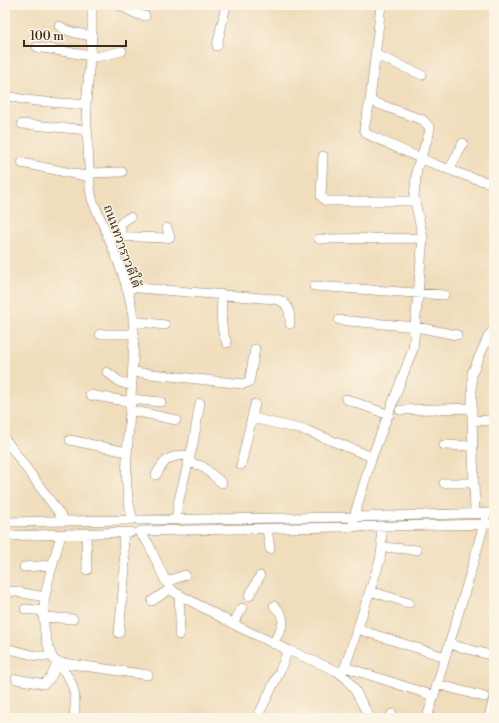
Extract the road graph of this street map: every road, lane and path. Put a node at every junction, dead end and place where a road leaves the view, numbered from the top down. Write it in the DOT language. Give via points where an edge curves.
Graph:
graph roads {
  1 [pos="92,5"];
  2 [pos="118,5"];
  3 [pos="226,5"];
  4 [pos="313,5"];
  5 [pos="324,5"];
  6 [pos="381,5"];
  7 [pos="145,16"];
  8 [pos="59,26"];
  9 [pos="92,36"];
  10 [pos="217,46"];
  11 [pos="37,47"];
  12 [pos="122,51"];
  13 [pos="376,55"];
  14 [pos="90,57"];
  15 [pos="422,75"];
  16 [pos="5,94"];
  17 [pos="370,101"];
  18 [pos="86,105"];
  19 [pos="22,124"];
  20 [pos="87,130"];
  21 [pos="463,143"];
  22 [pos="323,156"];
  23 [pos="419,159"];
  24 [pos="22,163"];
  25 [pos="450,170"];
  26 [pos="122,172"];
  27 [pos="90,175"];
  28 [pos="494,184"];
  29 [pos="414,201"];
  30 [pos="130,217"];
  31 [pos="167,228"];
  32 [pos="107,236"];
  33 [pos="122,237"];
  34 [pos="423,238"];
  35 [pos="320,239"];
  36 [pos="314,286"];
  37 [pos="126,287"];
  38 [pos="418,292"];
  39 [pos="222,294"];
  40 [pos="444,295"];
  41 [pos="339,320"];
  42 [pos="133,321"];
  43 [pos="290,324"];
  44 [pos="165,325"];
  45 [pos="416,327"];
  46 [pos="494,330"];
  47 [pos="100,334"];
  48 [pos="134,334"];
  49 [pos="457,335"];
  50 [pos="227,343"];
  51 [pos="255,349"];
  52 [pos="108,372"];
  53 [pos="133,372"];
  54 [pos="132,386"];
  55 [pos="90,395"];
  56 [pos="346,399"];
  57 [pos="160,402"];
  58 [pos="200,403"];
  59 [pos="131,404"];
  60 [pos="255,404"];
  61 [pos="472,408"];
  62 [pos="400,410"];
  63 [pos="389,415"];
  64 [pos="252,418"];
  65 [pos="176,420"];
  66 [pos="472,420"];
  67 [pos="494,421"];
  68 [pos="5,439"];
  69 [pos="70,440"];
  70 [pos="444,446"];
  71 [pos="473,446"];
  72 [pos="127,452"];
  73 [pos="372,457"];
  74 [pos="189,459"];
  75 [pos="241,464"];
  76 [pos="156,475"];
  77 [pos="222,483"];
  78 [pos="444,483"];
  79 [pos="474,483"];
  80 [pos="490,513"];
  81 [pos="475,514"];
  82 [pos="354,517"];
  83 [pos="176,519"];
  84 [pos="134,520"];
  85 [pos="65,521"];
  86 [pos="5,522"];
  87 [pos="484,524"];
  88 [pos="494,524"];
  89 [pos="381,526"];
  90 [pos="353,527"];
  91 [pos="267,529"];
  92 [pos="134,532"];
  93 [pos="86,534"];
  94 [pos="61,535"];
  95 [pos="5,536"];
  96 [pos="382,547"];
  97 [pos="270,549"];
  98 [pos="417,550"];
  99 [pos="53,565"];
  100 [pos="24,567"];
  101 [pos="87,570"];
  102 [pos="184,575"];
  103 [pos="260,576"];
  104 [pos="168,586"];
  105 [pos="12,591"];
  106 [pos="370,591"];
  107 [pos="179,596"];
  108 [pos="249,596"];
  109 [pos="45,597"];
  110 [pos="152,601"];
  111 [pos="409,603"];
  112 [pos="274,606"];
  113 [pos="242,608"];
  114 [pos="25,609"];
  115 [pos="44,614"];
  116 [pos="74,619"];
  117 [pos="233,624"];
  118 [pos="357,629"];
  119 [pos="119,633"];
  120 [pos="179,635"];
  121 [pos="273,644"];
  122 [pos="449,644"];
  123 [pos="5,648"];
  124 [pos="288,650"];
  125 [pos="494,656"];
  126 [pos="445,657"];
  127 [pos="55,660"];
  128 [pos="343,671"];
  129 [pos="148,675"];
  130 [pos="16,679"];
  131 [pos="437,684"];
  132 [pos="434,696"];
  133 [pos="494,696"];
  134 [pos="484,697"];
  135 [pos="258,716"];
  136 [pos="74,718"];
  137 [pos="370,718"];
  138 [pos="427,718"];
  139 [pos="489,718"];
  1 -- 9 [label="street, ถนนทวาราวดีใต้"];
  2 -- 7 [label="street"];
  3 -- 10 [label="street"];
  4 -- 5 [label="street"];
  6 -- 13 [label="street"];
  8 -- 9 [label="street" via="76,34"];
  9 -- 14 [label="street, ถนนทวาราวดีใต้"];
  11 -- 14 [label="street"];
  12 -- 14 [label="street"];
  13 -- 15 [label="street"];
  13 -- 17 [label="street"];
  14 -- 18 [label="street, ถนนทวาราวดีใต้"];
  16 -- 18 [label="street" via="32,101"];
  17 -- 23 [label="street" via="364,129 367,134"];
  17 -- 23 [label="street" via="423,120 428,125 429,134"];
  18 -- 20 [label="street, ถนนทวาราวดีใต้"];
  19 -- 20 [label="street"];
  20 -- 27 [label="street, ถนนทวาราวดีใต้"];
  21 -- 25 [label="street"];
  22 -- 29 [label="street" via="321,196 326,201"];
  23 -- 25 [label="street"];
  23 -- 29 [label="street"];
  24 -- 27 [label="street"];
  25 -- 28 [label="street"];
  26 -- 27 [label="street"];
  27 -- 32 [label="street, ถนนทวาราวดีใต้" via="92,199"];
  29 -- 34 [label="street"];
  30 -- 33 [label="street" via="121,223"];
  31 -- 33 [label="street" via="170,237 167,238"];
  32 -- 33 [label="street"];
  32 -- 37 [label="street, ถนนทวาราวดีใต้"];
  34 -- 35 [label="street"];
  34 -- 38 [label="street"];
  36 -- 38 [label="street"];
  37 -- 39 [label="street"];
  37 -- 42 [label="street, ถนนทวาราวดีใต้"];
  38 -- 40 [label="street"];
  38 -- 45 [label="street"];
  39 -- 43 [label="street" via="280,300 290,310"];
  39 -- 50 [label="street" via="221,323"];
  41 -- 45 [label="street"];
  42 -- 44 [label="street"];
  42 -- 48 [label="street, ถนนทวาราวดีใต้"];
  45 -- 49 [label="street"];
  45 -- 63 [label="street" via="411,358"];
  46 -- 61 [label="street" via="489,335 472,373"];
  47 -- 48 [label="street"];
  48 -- 53 [label="street, ถนนทวาราวดีใต้"];
  51 -- 53 [label="street" via="249,382 243,384"];
  52 -- 54 [label="street" via="120,382"];
  53 -- 54 [label="street, ถนนทวาราวดีใต้"];
  54 -- 59 [label="street, ถนนทวาราวดีใต้"];
  55 -- 59 [label="street"];
  56 -- 63 [label="street"];
  57 -- 59 [label="street"];
  58 -- 74 [label="street"];
  59 -- 65 [label="street"];
  59 -- 72 [label="street, ถนนทวาราวดีใต้"];
  60 -- 64 [label="street"];
  61 -- 62 [label="street"];
  61 -- 66 [label="street"];
  63 -- 73 [label="street"];
  64 -- 73 [label="street" via="308,431"];
  64 -- 75 [label="street"];
  66 -- 67 [label="street"];
  66 -- 71 [label="street"];
  68 -- 85 [label="street"];
  69 -- 72 [label="street"];
  70 -- 71 [label="street"];
  71 -- 79 [label="street"];
  72 -- 84 [label="street, ถนนทวาราวดีใต้" via="127,495"];
  73 -- 82 [label="street"];
  74 -- 76 [label="street" via="173,456 167,459"];
  74 -- 77 [label="street"];
  74 -- 83 [label="street"];
  78 -- 79 [label="street"];
  79 -- 81 [label="street"];
  80 -- 81 [label="street"];
  80 -- 87 [label="street"];
  81 -- 82 [label="street"];
  82 -- 83 [label="street"];
  82 -- 90 [label="street"];
  83 -- 84 [label="street"];
  84 -- 85 [label="street"];
  84 -- 92 [label="street" via="128,526"];
  84 -- 92 [label="street" via="142,525"];
  85 -- 86 [label="street"];
  87 -- 88 [label="street"];
  87 -- 89 [label="street"];
  87 -- 122 [label="street"];
  89 -- 90 [label="street"];
  89 -- 96 [label="street"];
  90 -- 91 [label="street"];
  91 -- 92 [label="street"];
  91 -- 97 [label="street"];
  92 -- 93 [label="street"];
  92 -- 104 [label="street" via="150,548"];
  92 -- 119 [label="street" via="125,569"];
  93 -- 94 [label="street"];
  93 -- 101 [label="street"];
  94 -- 95 [label="street"];
  94 -- 99 [label="street"];
  96 -- 98 [label="street"];
  96 -- 106 [label="street"];
  99 -- 100 [label="street"];
  99 -- 109 [label="street"];
  102 -- 104 [label="street"];
  103 -- 108 [label="street"];
  104 -- 107 [label="street"];
  104 -- 110 [label="street"];
  105 -- 109 [label="street"];
  106 -- 111 [label="street"];
  106 -- 118 [label="street"];
  107 -- 117 [label="street"];
  107 -- 120 [label="street"];
  109 -- 115 [label="street"];
  112 -- 121 [label="street" via="283,615 283,624"];
  113 -- 117 [label="street"];
  114 -- 115 [label="street"];
  115 -- 116 [label="street"];
  115 -- 127 [label="street" via="47,642"];
  117 -- 121 [label="street"];
  118 -- 126 [label="street"];
  118 -- 128 [label="street"];
  121 -- 124 [label="street"];
  122 -- 125 [label="street"];
  122 -- 126 [label="street"];
  123 -- 127 [label="street"];
  124 -- 128 [label="street"];
  124 -- 135 [label="street"];
  126 -- 131 [label="street"];
  127 -- 129 [label="street"];
  127 -- 130 [label="street" via="51,677 44,684"];
  127 -- 136 [label="street" via="67,675 75,695"];
  128 -- 132 [label="street"];
  128 -- 137 [label="street"];
  131 -- 132 [label="street"];
  131 -- 134 [label="street"];
  132 -- 138 [label="street"];
  133 -- 139 [label="street"];
}
